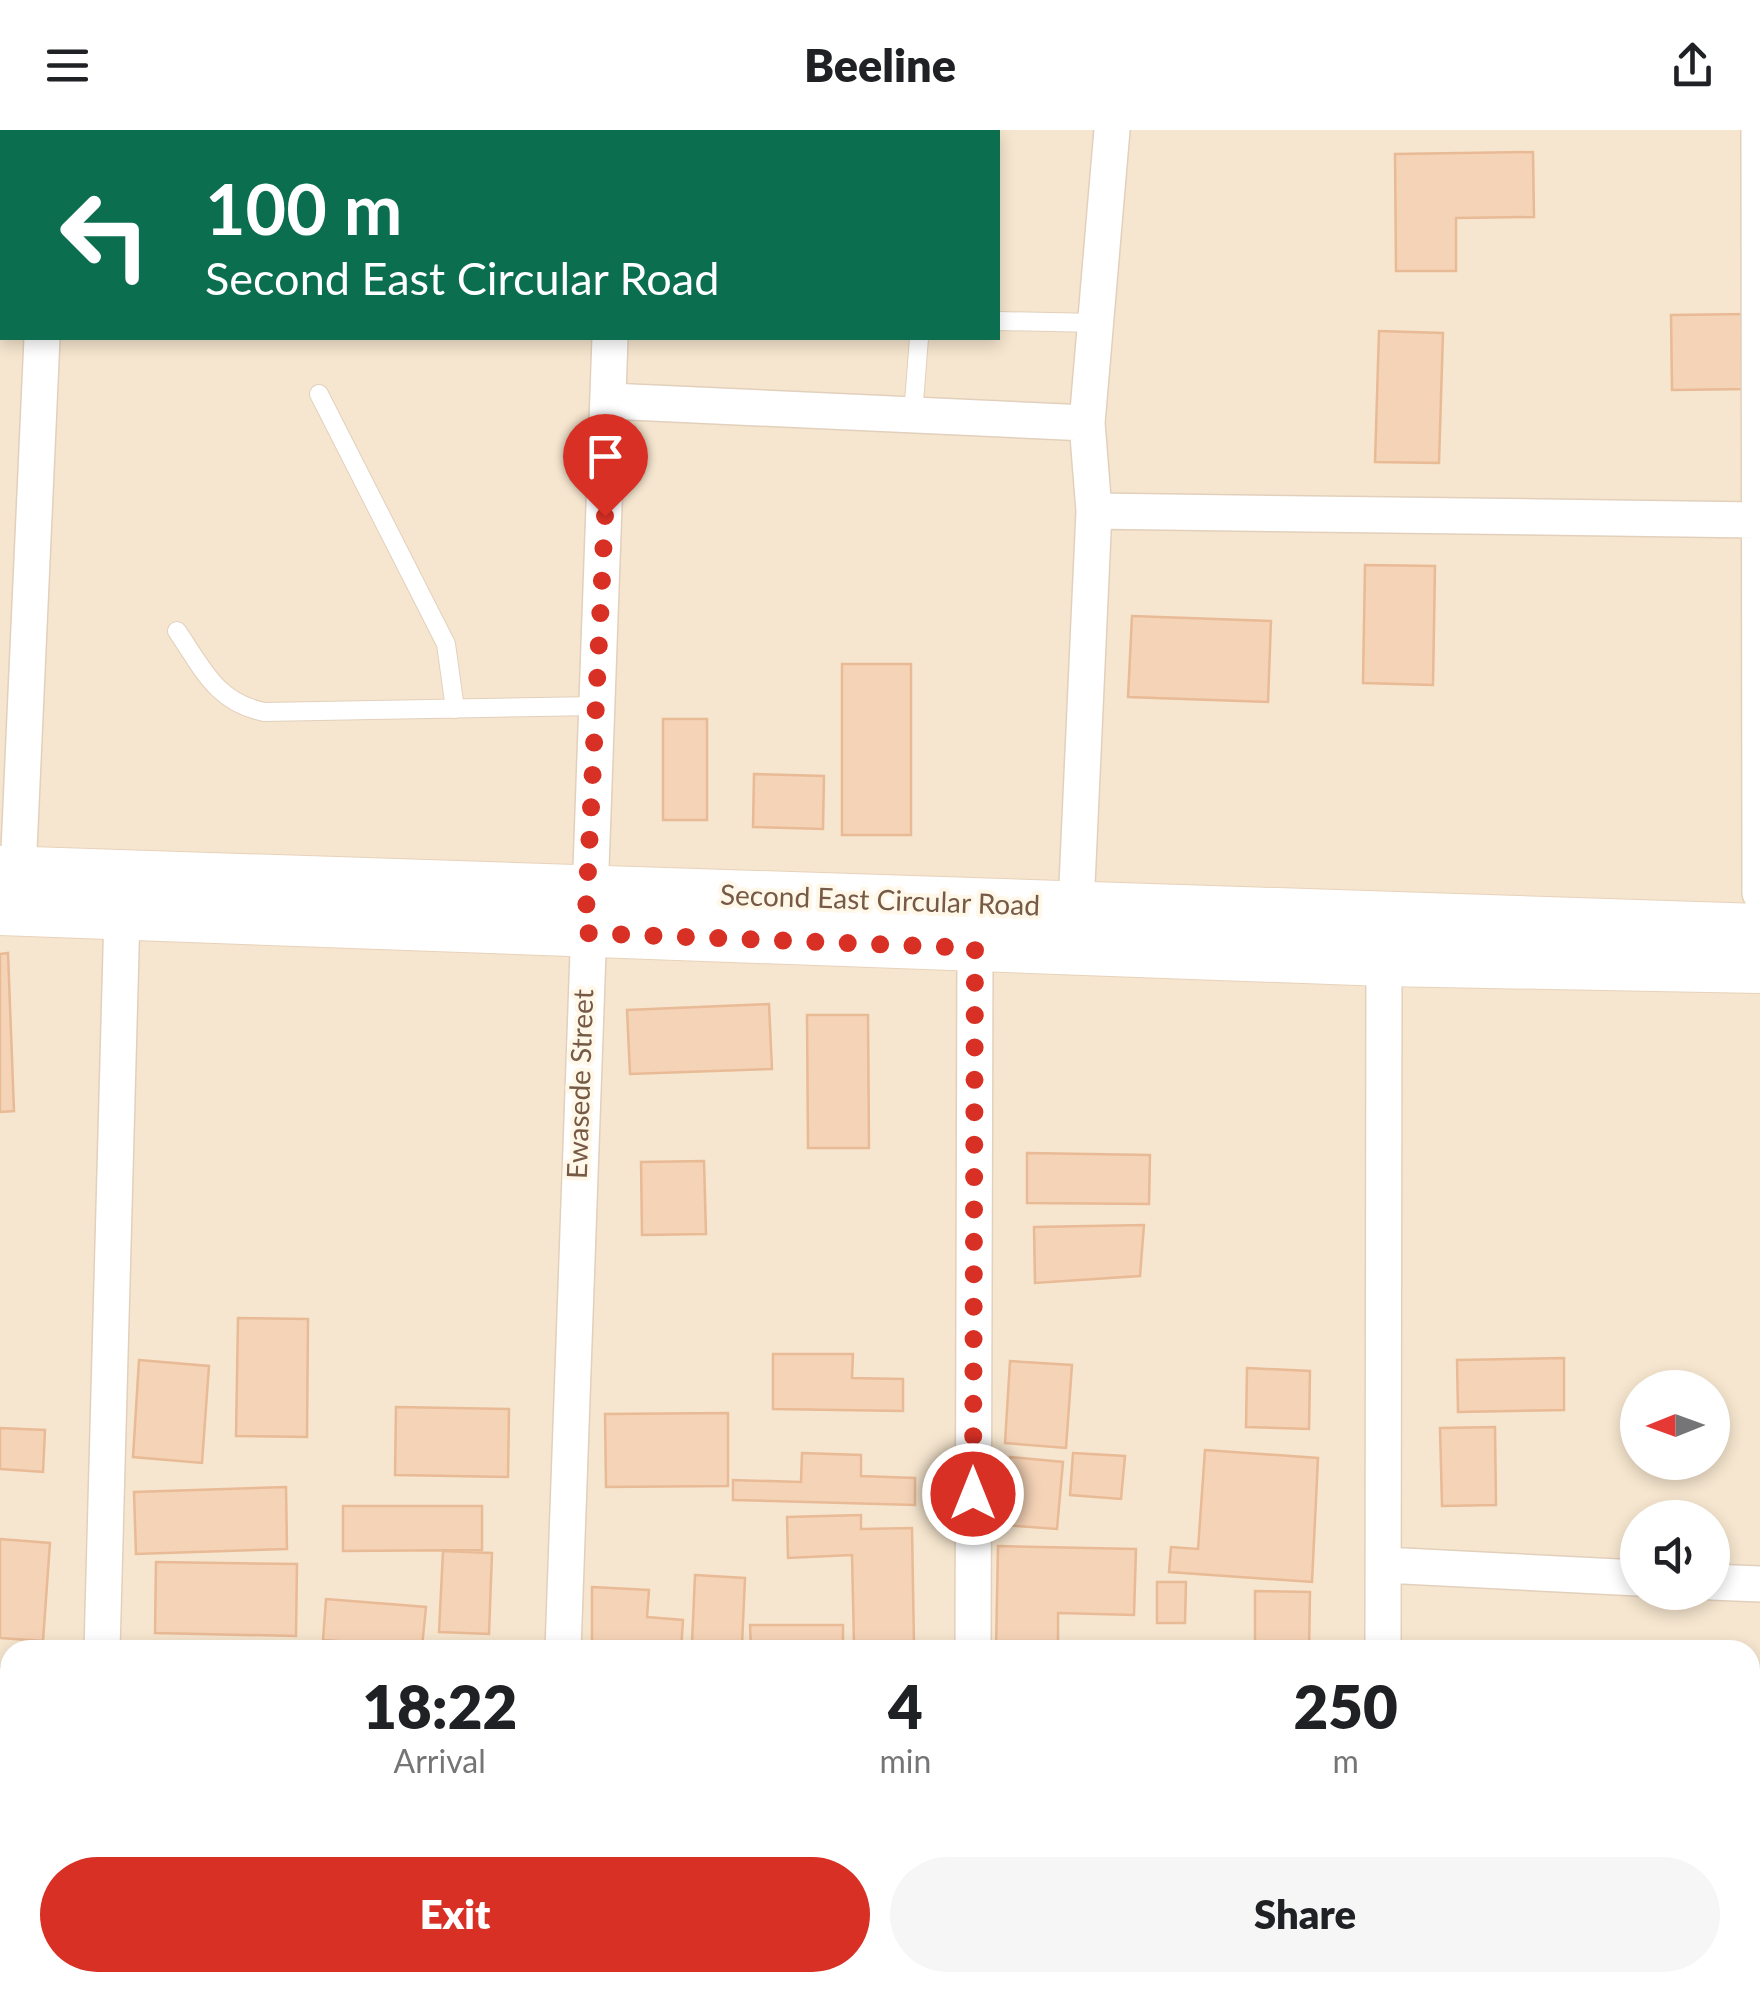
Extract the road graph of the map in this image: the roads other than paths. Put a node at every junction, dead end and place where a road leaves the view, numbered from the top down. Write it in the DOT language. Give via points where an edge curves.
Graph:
graph roads {
  1 [pos="1112,130"];
  2 [pos="1759,130"];
  3 [pos="1000,321"];
  4 [pos="1096,324"];
  5 [pos="42,340"];
  6 [pos="610,340"];
  7 [pos="919,340"];
  8 [pos="319,394"];
  9 [pos="610,401"];
  10 [pos="913,415"];
  11 [pos="1087,424"];
  12 [pos="1094,511"];
  13 [pos="1756,520"];
  14 [pos="177,632"];
  15 [pos="598,706"];
  16 [pos="455,709"];
  17 [pos="6,884"];
  18 [pos="1760,892"];
  19 [pos="1076,907"];
  20 [pos="586,911"];
  21 [pos="122,914"];
  22 [pos="1760,929"];
  23 [pos="975,948"];
  24 [pos="1384,961"];
  25 [pos="1760,968"];
  26 [pos="1384,1565"];
  27 [pos="1620,1577"];
  28 [pos="1730,1583"];
  29 [pos="1760,1584"];
  30 [pos="102,1640"];
  31 [pos="562,1640"];
  32 [pos="973,1640"];
  33 [pos="1383,1640"];
  1 -- 4 [label="street"];
  2 -- 13 [label="street"];
  3 -- 4 [label="lane"];
  4 -- 11 [label="street"];
  5 -- 17 [label="street"];
  6 -- 9 [label="street, Ewasede Street"];
  7 -- 10 [label="lane"];
  8 -- 16 [label="lane" via="446,644"];
  9 -- 10 [label="street"];
  9 -- 15 [label="street, Ewasede Street"];
  10 -- 11 [label="street"];
  11 -- 12 [label="street"];
  12 -- 13 [label="street"];
  12 -- 19 [label="street"];
  13 -- 18 [label="street"];
  14 -- 16 [label="lane" via="222,696 239,707"];
  15 -- 16 [label="lane"];
  15 -- 20 [label="street, Ewasede Street"];
  17 -- 20 [label="main road, Second East Circular Road"];
  17 -- 21 [label="main road, Second East Circular Road"];
  19 -- 20 [label="main road, Second East Circular Road"];
  19 -- 22 [label="main road, Second East Circular Road"];
  20 -- 21 [label="main road, Second East Circular Road"];
  20 -- 23 [label="main road, Second East Circular Road"];
  20 -- 31 [label="street, Ewasede Street"];
  21 -- 30 [label="street"];
  23 -- 24 [label="main road, Second East Circular Road"];
  23 -- 32 [label="street"];
  24 -- 25 [label="main road, Second East Circular Road"];
  24 -- 26 [label="street"];
  26 -- 27 [label="street"];
  26 -- 33 [label="street"];
  28 -- 29 [label="street"];
}
